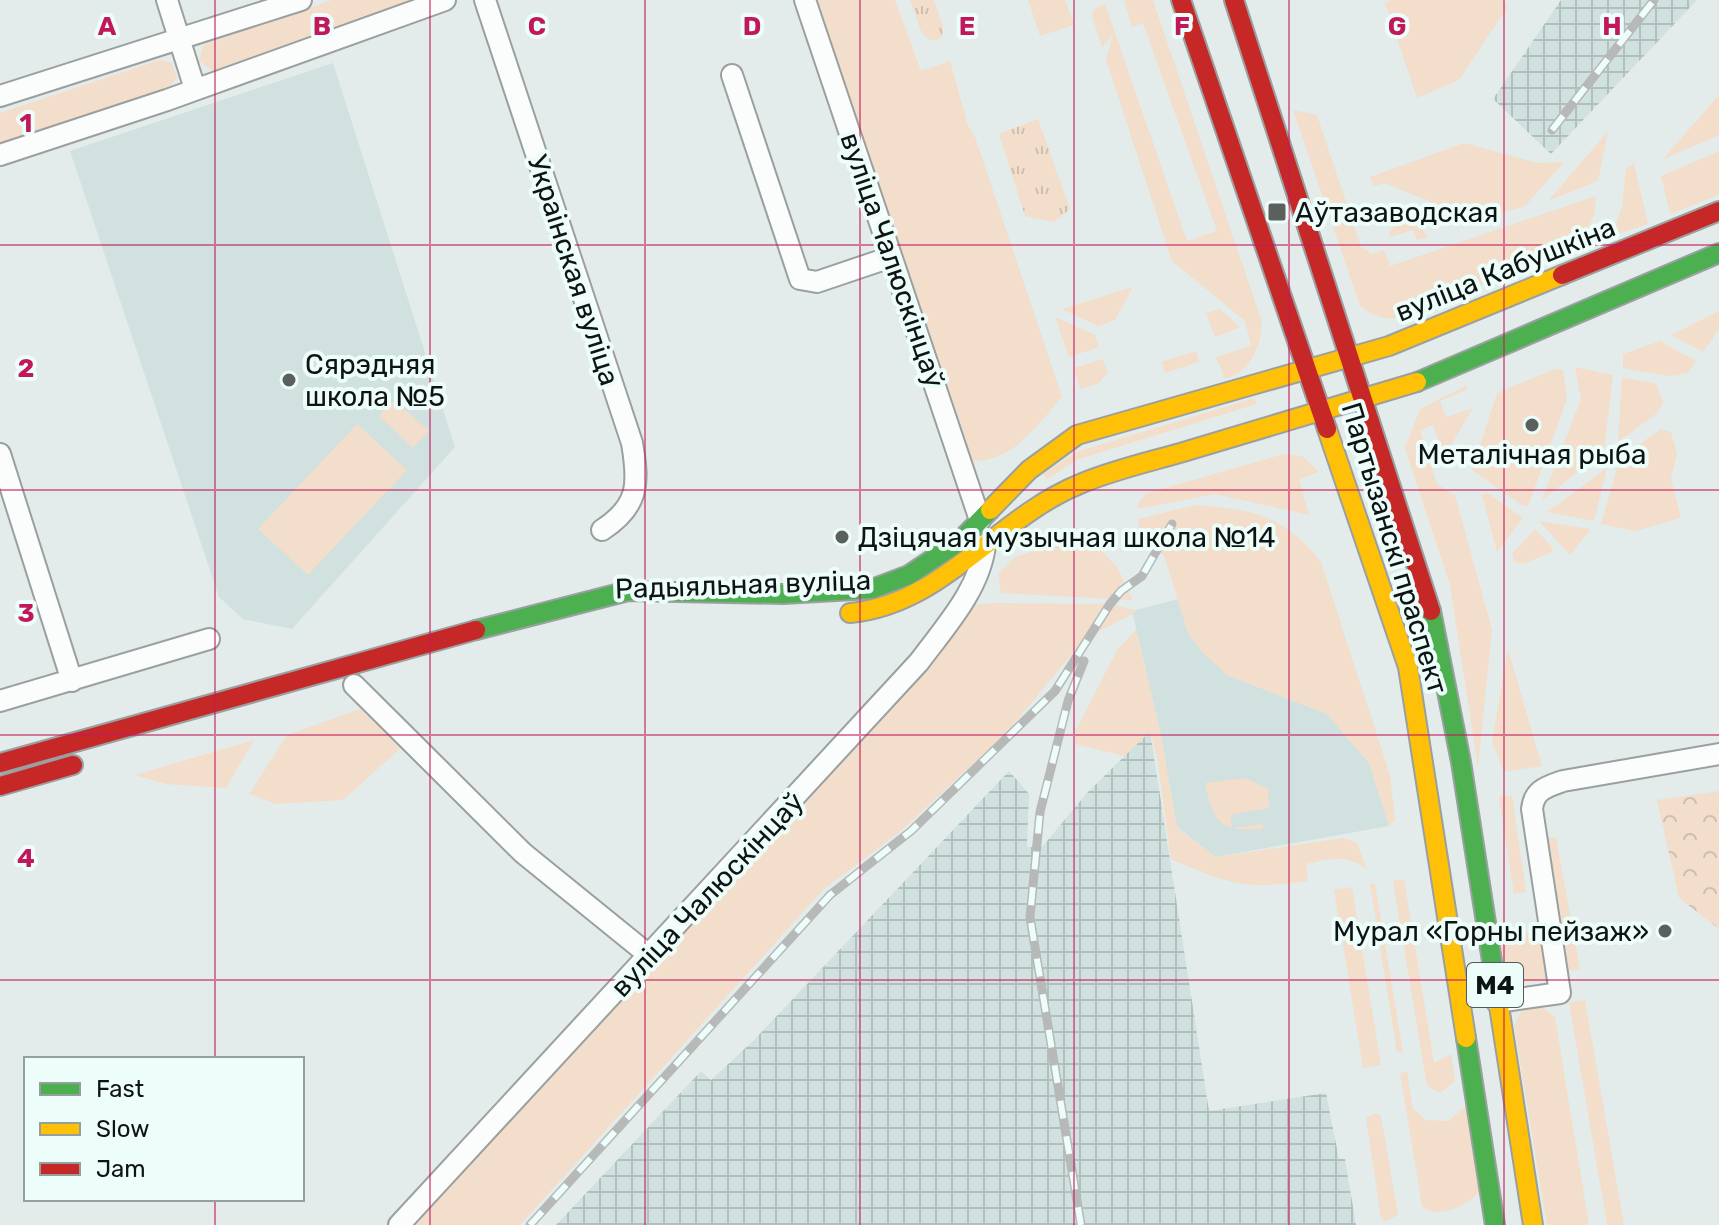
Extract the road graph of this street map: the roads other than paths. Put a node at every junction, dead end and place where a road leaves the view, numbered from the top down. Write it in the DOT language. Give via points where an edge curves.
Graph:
graph roads {
  1 [pos="167,0"];
  2 [pos="301,0"];
  3 [pos="445,0"];
  4 [pos="485,0"];
  5 [pos="805,0"];
  6 [pos="1181,0"];
  7 [pos="1234,0"];
  8 [pos="179,38"];
  9 [pos="732,75"];
  10 [pos="195,89"];
  11 [pos="0,96"];
  12 [pos="0,155"];
  13 [pos="1719,211"];
  14 [pos="1719,253"];
  15 [pos="891,257"];
  16 [pos="1352,357"];
  17 [pos="1309,369"];
  18 [pos="1365,400"];
  19 [pos="1323,412"];
  20 [pos="0,454"];
  21 [pos="980,520"];
  22 [pos="602,530"];
  23 [pos="985,545"];
  24 [pos="688,612"];
  25 [pos="711,612"];
  26 [pos="618,613"];
  27 [pos="832,613"];
  28 [pos="209,639"];
  29 [pos="483,648"];
  30 [pos="72,681"];
  31 [pos="353,685"];
  32 [pos="0,701"];
  33 [pos="1719,754"];
  34 [pos="92,760"];
  35 [pos="0,763"];
  36 [pos="0,786"];
  37 [pos="650,956"];
  38 [pos="1454,971"];
  39 [pos="1497,1002"];
  40 [pos="399,1225"];
  41 [pos="1495,1225"];
  42 [pos="1533,1225"];
  1 -- 8 [label="street"];
  2 -- 8 [label="street"];
  3 -- 10 [label="street"];
  4 -- 22 [label="street, Украінская вуліца" via="632,443 636,483 629,508"];
  5 -- 15 [label="street, вуліца Чалюскінцаў"];
  6 -- 17 [label="main road, Партызанскі праспект / М4"];
  7 -- 16 [label="main road, Партызанскі праспект / М4"];
  8 -- 10 [label="street"];
  8 -- 11 [label="street"];
  9 -- 15 [label="street" via="800,279 817,282"];
  10 -- 12 [label="street"];
  13 -- 16 [label="main road, вуліца Кабушкіна"];
  14 -- 18 [label="main road"];
  15 -- 21 [label="street, вуліца Чалюскінцаў"];
  16 -- 17 [label="main road, вуліца Кабушкіна"];
  16 -- 18 [label="main road, Партызанскі праспект / М4"];
  17 -- 19 [label="main road, Партызанскі праспект / М4"];
  17 -- 21 [label="main road, Радыяльная вуліца" via="1077,435 1029,470"];
  18 -- 19 [label="main road, Радыяльная вуліца"];
  18 -- 39 [label="main road, Партызанскі праспект / М4" via="1427,589 1461,762"];
  19 -- 23 [label="main road, Радыяльная вуліца" via="1081,483 1039,504"];
  19 -- 38 [label="main road, Партызанскі праспект / М4" via="1408,667"];
  20 -- 30 [label="street"];
  21 -- 35 [label="main road, Радыяльная вуліца" via="932,562 872,589 783,594 628,591"];
  23 -- 27 [label="main road, Радыяльная вуліца" via="947,578 905,600 860,613"];
  23 -- 37 [label="street, вуліца Чалюскінцаў" via="983,562 964,600 919,662"];
  24 -- 25 [label="main road, Радыяльная вуліца"];
  26 -- 29 [label="main road, Радыяльная вуліца"];
  28 -- 30 [label="street"];
  30 -- 32 [label="street"];
  31 -- 37 [label="street" via="523,853"];
  33 -- 39 [label="street" via="1541,788 1532,809 1560,993"];
  34 -- 36 [label="main road"];
  37 -- 40 [label="street, вуліца Чалюскінцаў"];
  38 -- 39 [label="main road" via="1474,1001"];
  38 -- 41 [label="main road, Партызанскі праспект / М4"];
  39 -- 42 [label="main road, Партызанскі праспект / М4"];
}
